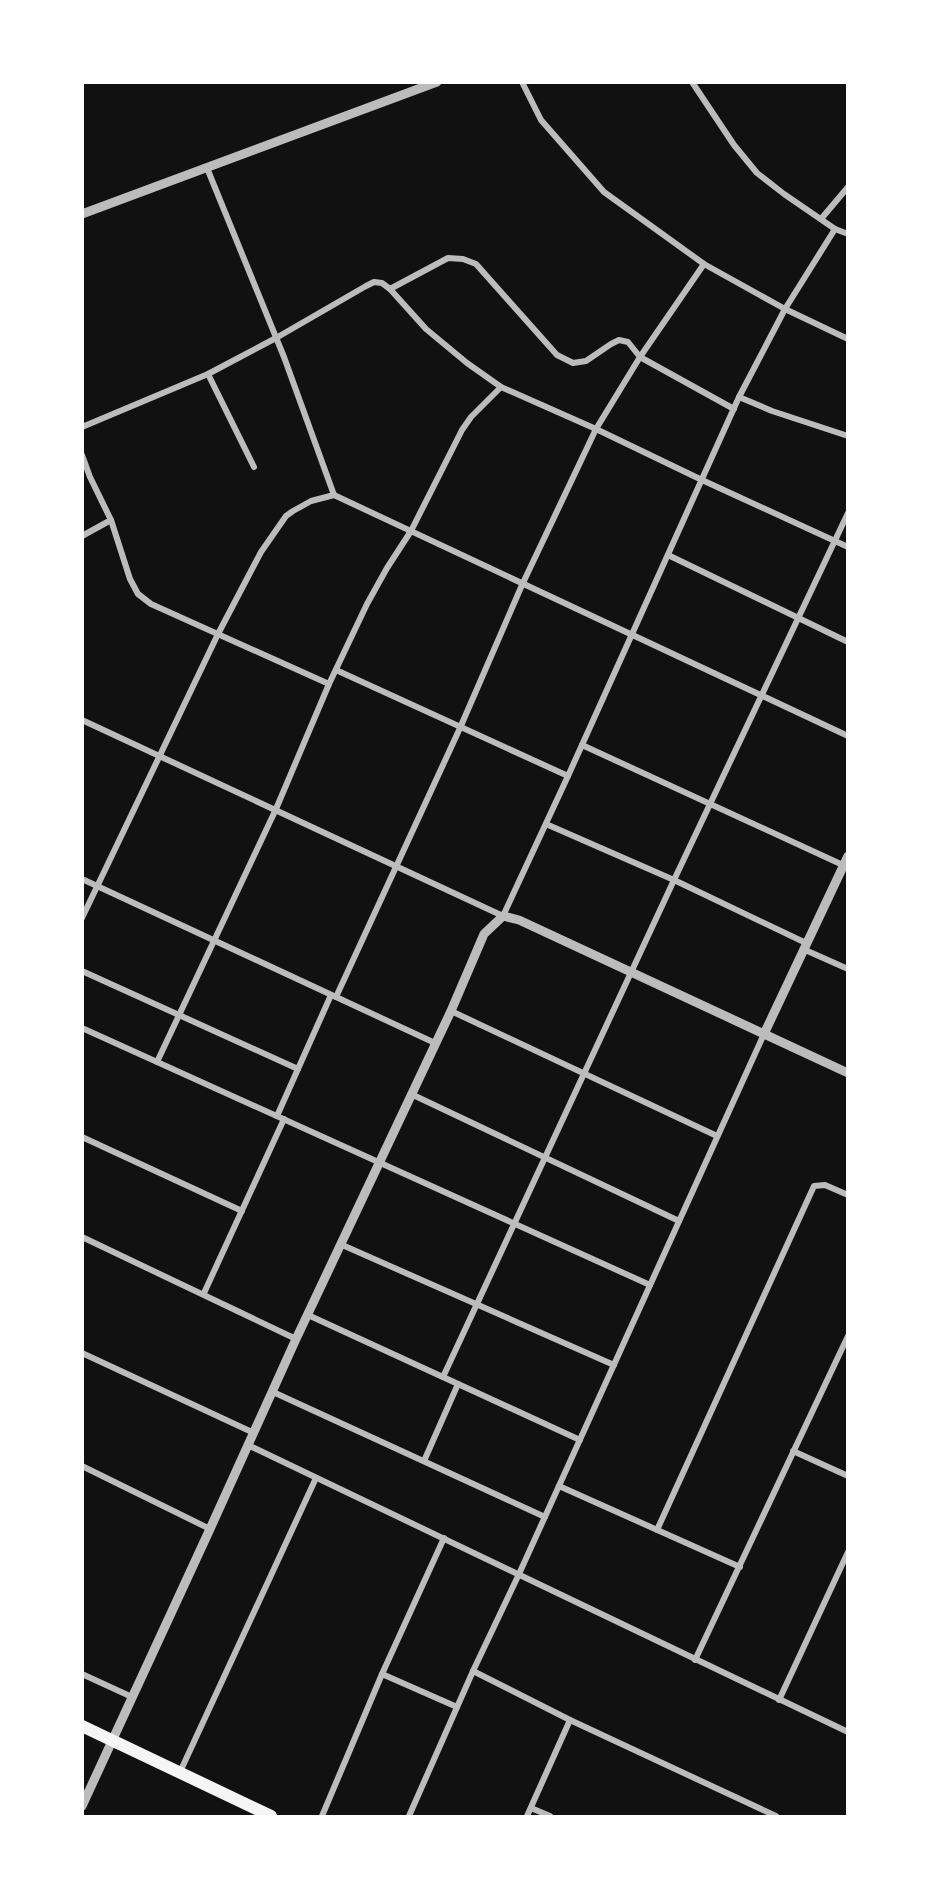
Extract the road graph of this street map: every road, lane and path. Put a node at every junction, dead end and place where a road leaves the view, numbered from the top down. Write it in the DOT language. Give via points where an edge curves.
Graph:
graph roads {
  1 [pos="437,82"];
  2 [pos="522,82"];
  3 [pos="692,82"];
  4 [pos="207,168"];
  5 [pos="848,187"];
  6 [pos="82,214"];
  7 [pos="821,219"];
  8 [pos="835,228"];
  9 [pos="848,234"];
  10 [pos="704,264"];
  11 [pos="390,289"];
  12 [pos="785,309"];
  13 [pos="276,338"];
  14 [pos="848,339"];
  15 [pos="640,357"];
  16 [pos="208,374"];
  17 [pos="501,387"];
  18 [pos="739,397"];
  19 [pos="734,409"];
  20 [pos="82,427"];
  21 [pos="596,429"];
  22 [pos="848,436"];
  23 [pos="82,456"];
  24 [pos="254,467"];
  25 [pos="90,477"];
  26 [pos="702,480"];
  27 [pos="82,481"];
  28 [pos="334,495"];
  29 [pos="848,513"];
  30 [pos="111,520"];
  31 [pos="411,531"];
  32 [pos="82,536"];
  33 [pos="834,541"];
  34 [pos="848,547"];
  35 [pos="668,555"];
  36 [pos="522,585"];
  37 [pos="798,619"];
  38 [pos="218,634"];
  39 [pos="631,634"];
  40 [pos="848,642"];
  41 [pos="336,670"];
  42 [pos="329,684"];
  43 [pos="762,696"];
  44 [pos="82,720"];
  45 [pos="460,728"];
  46 [pos="848,736"];
  47 [pos="582,745"];
  48 [pos="160,756"];
  49 [pos="568,776"];
  50 [pos="711,805"];
  51 [pos="276,809"];
  52 [pos="546,824"];
  53 [pos="848,856"];
  54 [pos="845,866"];
  55 [pos="395,867"];
  56 [pos="82,879"];
  57 [pos="674,880"];
  58 [pos="98,886"];
  59 [pos="503,916"];
  60 [pos="82,918"];
  61 [pos="215,941"];
  62 [pos="805,946"];
  63 [pos="848,969"];
  64 [pos="82,970"];
  65 [pos="632,972"];
  66 [pos="333,996"];
  67 [pos="451,1011"];
  68 [pos="180,1015"];
  69 [pos="82,1028"];
  70 [pos="764,1034"];
  71 [pos="435,1043"];
  72 [pos="157,1062"];
  73 [pos="298,1069"];
  74 [pos="848,1073"];
  75 [pos="585,1074"];
  76 [pos="411,1094"];
  77 [pos="277,1116"];
  78 [pos="284,1119"];
  79 [pos="717,1136"];
  80 [pos="82,1137"];
  81 [pos="546,1158"];
  82 [pos="379,1162"];
  83 [pos="848,1195"];
  84 [pos="242,1211"];
  85 [pos="679,1221"];
  86 [pos="515,1224"];
  87 [pos="82,1237"];
  88 [pos="340,1244"];
  89 [pos="650,1285"];
  90 [pos="204,1293"];
  91 [pos="477,1304"];
  92 [pos="308,1315"];
  93 [pos="848,1336"];
  94 [pos="296,1339"];
  95 [pos="82,1353"];
  96 [pos="614,1365"];
  97 [pos="443,1377"];
  98 [pos="458,1384"];
  99 [pos="273,1392"];
  100 [pos="254,1433"];
  101 [pos="580,1440"];
  102 [pos="248,1445"];
  103 [pos="793,1451"];
  104 [pos="424,1461"];
  105 [pos="84,1469"];
  106 [pos="848,1476"];
  107 [pos="316,1478"];
  108 [pos="559,1486"];
  109 [pos="545,1517"];
  110 [pos="210,1529"];
  111 [pos="657,1530"];
  112 [pos="444,1538"];
  113 [pos="848,1552"];
  114 [pos="740,1567"];
  115 [pos="519,1574"];
  116 [pos="695,1660"];
  117 [pos="473,1671"];
  118 [pos="82,1674"];
  119 [pos="382,1674"];
  120 [pos="132,1697"];
  121 [pos="779,1700"];
  122 [pos="457,1707"];
  123 [pos="570,1720"];
  124 [pos="82,1726"];
  125 [pos="848,1732"];
  126 [pos="112,1739"];
  127 [pos="180,1772"];
  128 [pos="82,1806"];
  129 [pos="531,1808"];
  130 [pos="271,1816"];
  131 [pos="322,1816"];
  132 [pos="409,1816"];
  133 [pos="527,1816"];
  134 [pos="550,1816"];
  135 [pos="776,1816"];
  1 -- 4 [label="street"];
  2 -- 10 [label="street" via="541,120 604,192"];
  3 -- 7 [label="street" via="757,173"];
  4 -- 6 [label="street"];
  4 -- 13 [label="street"];
  5 -- 7 [label="street"];
  7 -- 8 [label="street"];
  8 -- 9 [label="street"];
  8 -- 12 [label="street"];
  10 -- 12 [label="street"];
  10 -- 15 [label="street"];
  11 -- 13 [label="street" via="375,282"];
  11 -- 15 [label="street" via="448,258 463,259 476,264 557,355 573,363 586,361 619,340 628,342"];
  11 -- 17 [label="street" via="426,329"];
  12 -- 14 [label="street"];
  12 -- 18 [label="street"];
  13 -- 16 [label="street"];
  13 -- 28 [label="street"];
  15 -- 19 [label="street"];
  15 -- 21 [label="street"];
  16 -- 20 [label="street"];
  16 -- 24 [label="street"];
  17 -- 21 [label="street"];
  17 -- 31 [label="street" via="462,430"];
  18 -- 19 [label="street"];
  18 -- 22 [label="street"];
  19 -- 26 [label="street"];
  21 -- 26 [label="street"];
  21 -- 36 [label="street"];
  23 -- 25 [label="street"];
  25 -- 27 [label="street"];
  25 -- 30 [label="street"];
  26 -- 33 [label="street"];
  26 -- 35 [label="street"];
  28 -- 31 [label="street"];
  28 -- 38 [label="street" via="311,501 286,516 261,552"];
  29 -- 33 [label="street"];
  30 -- 32 [label="street"];
  30 -- 38 [label="street" via="138,594 151,604"];
  31 -- 36 [label="street"];
  31 -- 41 [label="street" via="387,568"];
  33 -- 34 [label="street"];
  33 -- 37 [label="street"];
  35 -- 37 [label="street"];
  35 -- 39 [label="street"];
  36 -- 39 [label="street"];
  36 -- 45 [label="street"];
  37 -- 40 [label="street"];
  37 -- 43 [label="street"];
  38 -- 42 [label="street"];
  38 -- 48 [label="street"];
  39 -- 43 [label="street"];
  39 -- 47 [label="street"];
  41 -- 42 [label="street"];
  41 -- 45 [label="street"];
  42 -- 51 [label="street"];
  43 -- 46 [label="street"];
  43 -- 50 [label="street"];
  44 -- 48 [label="street"];
  45 -- 49 [label="street"];
  45 -- 55 [label="street"];
  47 -- 49 [label="street"];
  47 -- 50 [label="street"];
  48 -- 51 [label="street"];
  48 -- 58 [label="street"];
  49 -- 52 [label="street"];
  50 -- 54 [label="street"];
  50 -- 57 [label="street"];
  51 -- 55 [label="street"];
  51 -- 61 [label="street"];
  52 -- 57 [label="street"];
  52 -- 59 [label="street"];
  53 -- 54 [label="street"];
  54 -- 62 [label="street"];
  55 -- 59 [label="street"];
  55 -- 66 [label="street"];
  56 -- 58 [label="street"];
  57 -- 62 [label="street"];
  57 -- 65 [label="street"];
  58 -- 60 [label="street"];
  58 -- 61 [label="street"];
  59 -- 65 [label="street"];
  59 -- 67 [label="street" via="484,934"];
  61 -- 66 [label="street"];
  61 -- 68 [label="street"];
  62 -- 63 [label="street"];
  62 -- 70 [label="street"];
  64 -- 68 [label="street"];
  65 -- 70 [label="street"];
  65 -- 75 [label="street"];
  66 -- 71 [label="street"];
  66 -- 73 [label="street"];
  67 -- 71 [label="street"];
  67 -- 75 [label="street"];
  68 -- 72 [label="street"];
  68 -- 73 [label="street"];
  69 -- 72 [label="street"];
  70 -- 74 [label="street"];
  70 -- 79 [label="street"];
  71 -- 76 [label="street"];
  72 -- 77 [label="street"];
  73 -- 77 [label="street"];
  75 -- 79 [label="street"];
  75 -- 81 [label="street"];
  76 -- 81 [label="street"];
  76 -- 82 [label="street"];
  77 -- 78 [label="street"];
  78 -- 82 [label="street"];
  78 -- 84 [label="street"];
  79 -- 85 [label="street"];
  80 -- 84 [label="street"];
  81 -- 85 [label="street"];
  81 -- 86 [label="street"];
  82 -- 86 [label="street"];
  82 -- 88 [label="street"];
  83 -- 111 [label="street" via="825,1185 814,1186"];
  84 -- 90 [label="street"];
  85 -- 89 [label="street"];
  86 -- 89 [label="street"];
  86 -- 91 [label="street"];
  87 -- 90 [label="street"];
  88 -- 91 [label="street"];
  88 -- 92 [label="street"];
  89 -- 96 [label="street"];
  90 -- 94 [label="street"];
  91 -- 96 [label="street"];
  91 -- 97 [label="street"];
  92 -- 94 [label="street"];
  92 -- 97 [label="street"];
  93 -- 103 [label="street"];
  94 -- 99 [label="street"];
  95 -- 100 [label="street"];
  96 -- 101 [label="street"];
  97 -- 98 [label="street"];
  98 -- 101 [label="street"];
  98 -- 104 [label="street"];
  99 -- 100 [label="street"];
  99 -- 104 [label="street"];
  100 -- 102 [label="street"];
  101 -- 108 [label="street"];
  102 -- 107 [label="street"];
  102 -- 110 [label="street"];
  103 -- 106 [label="street"];
  103 -- 114 [label="street"];
  104 -- 109 [label="street"];
  105 -- 110 [label="street"];
  107 -- 112 [label="street"];
  107 -- 127 [label="street"];
  108 -- 109 [label="street"];
  108 -- 111 [label="street"];
  109 -- 115 [label="street"];
  110 -- 120 [label="street"];
  111 -- 114 [label="street"];
  112 -- 115 [label="street"];
  112 -- 119 [label="street"];
  113 -- 121 [label="street"];
  114 -- 116 [label="street"];
  115 -- 116 [label="street"];
  115 -- 117 [label="street"];
  116 -- 121 [label="street"];
  117 -- 122 [label="street"];
  117 -- 123 [label="street"];
  118 -- 120 [label="street"];
  119 -- 122 [label="street"];
  119 -- 131 [label="street"];
  120 -- 126 [label="street"];
  121 -- 125 [label="street"];
  122 -- 132 [label="street"];
  123 -- 129 [label="street"];
  123 -- 135 [label="street"];
  124 -- 126 [label="highway"];
  126 -- 127 [label="highway"];
  126 -- 128 [label="street"];
  127 -- 130 [label="highway"];
  129 -- 133 [label="street"];
  129 -- 134 [label="street"];
}
